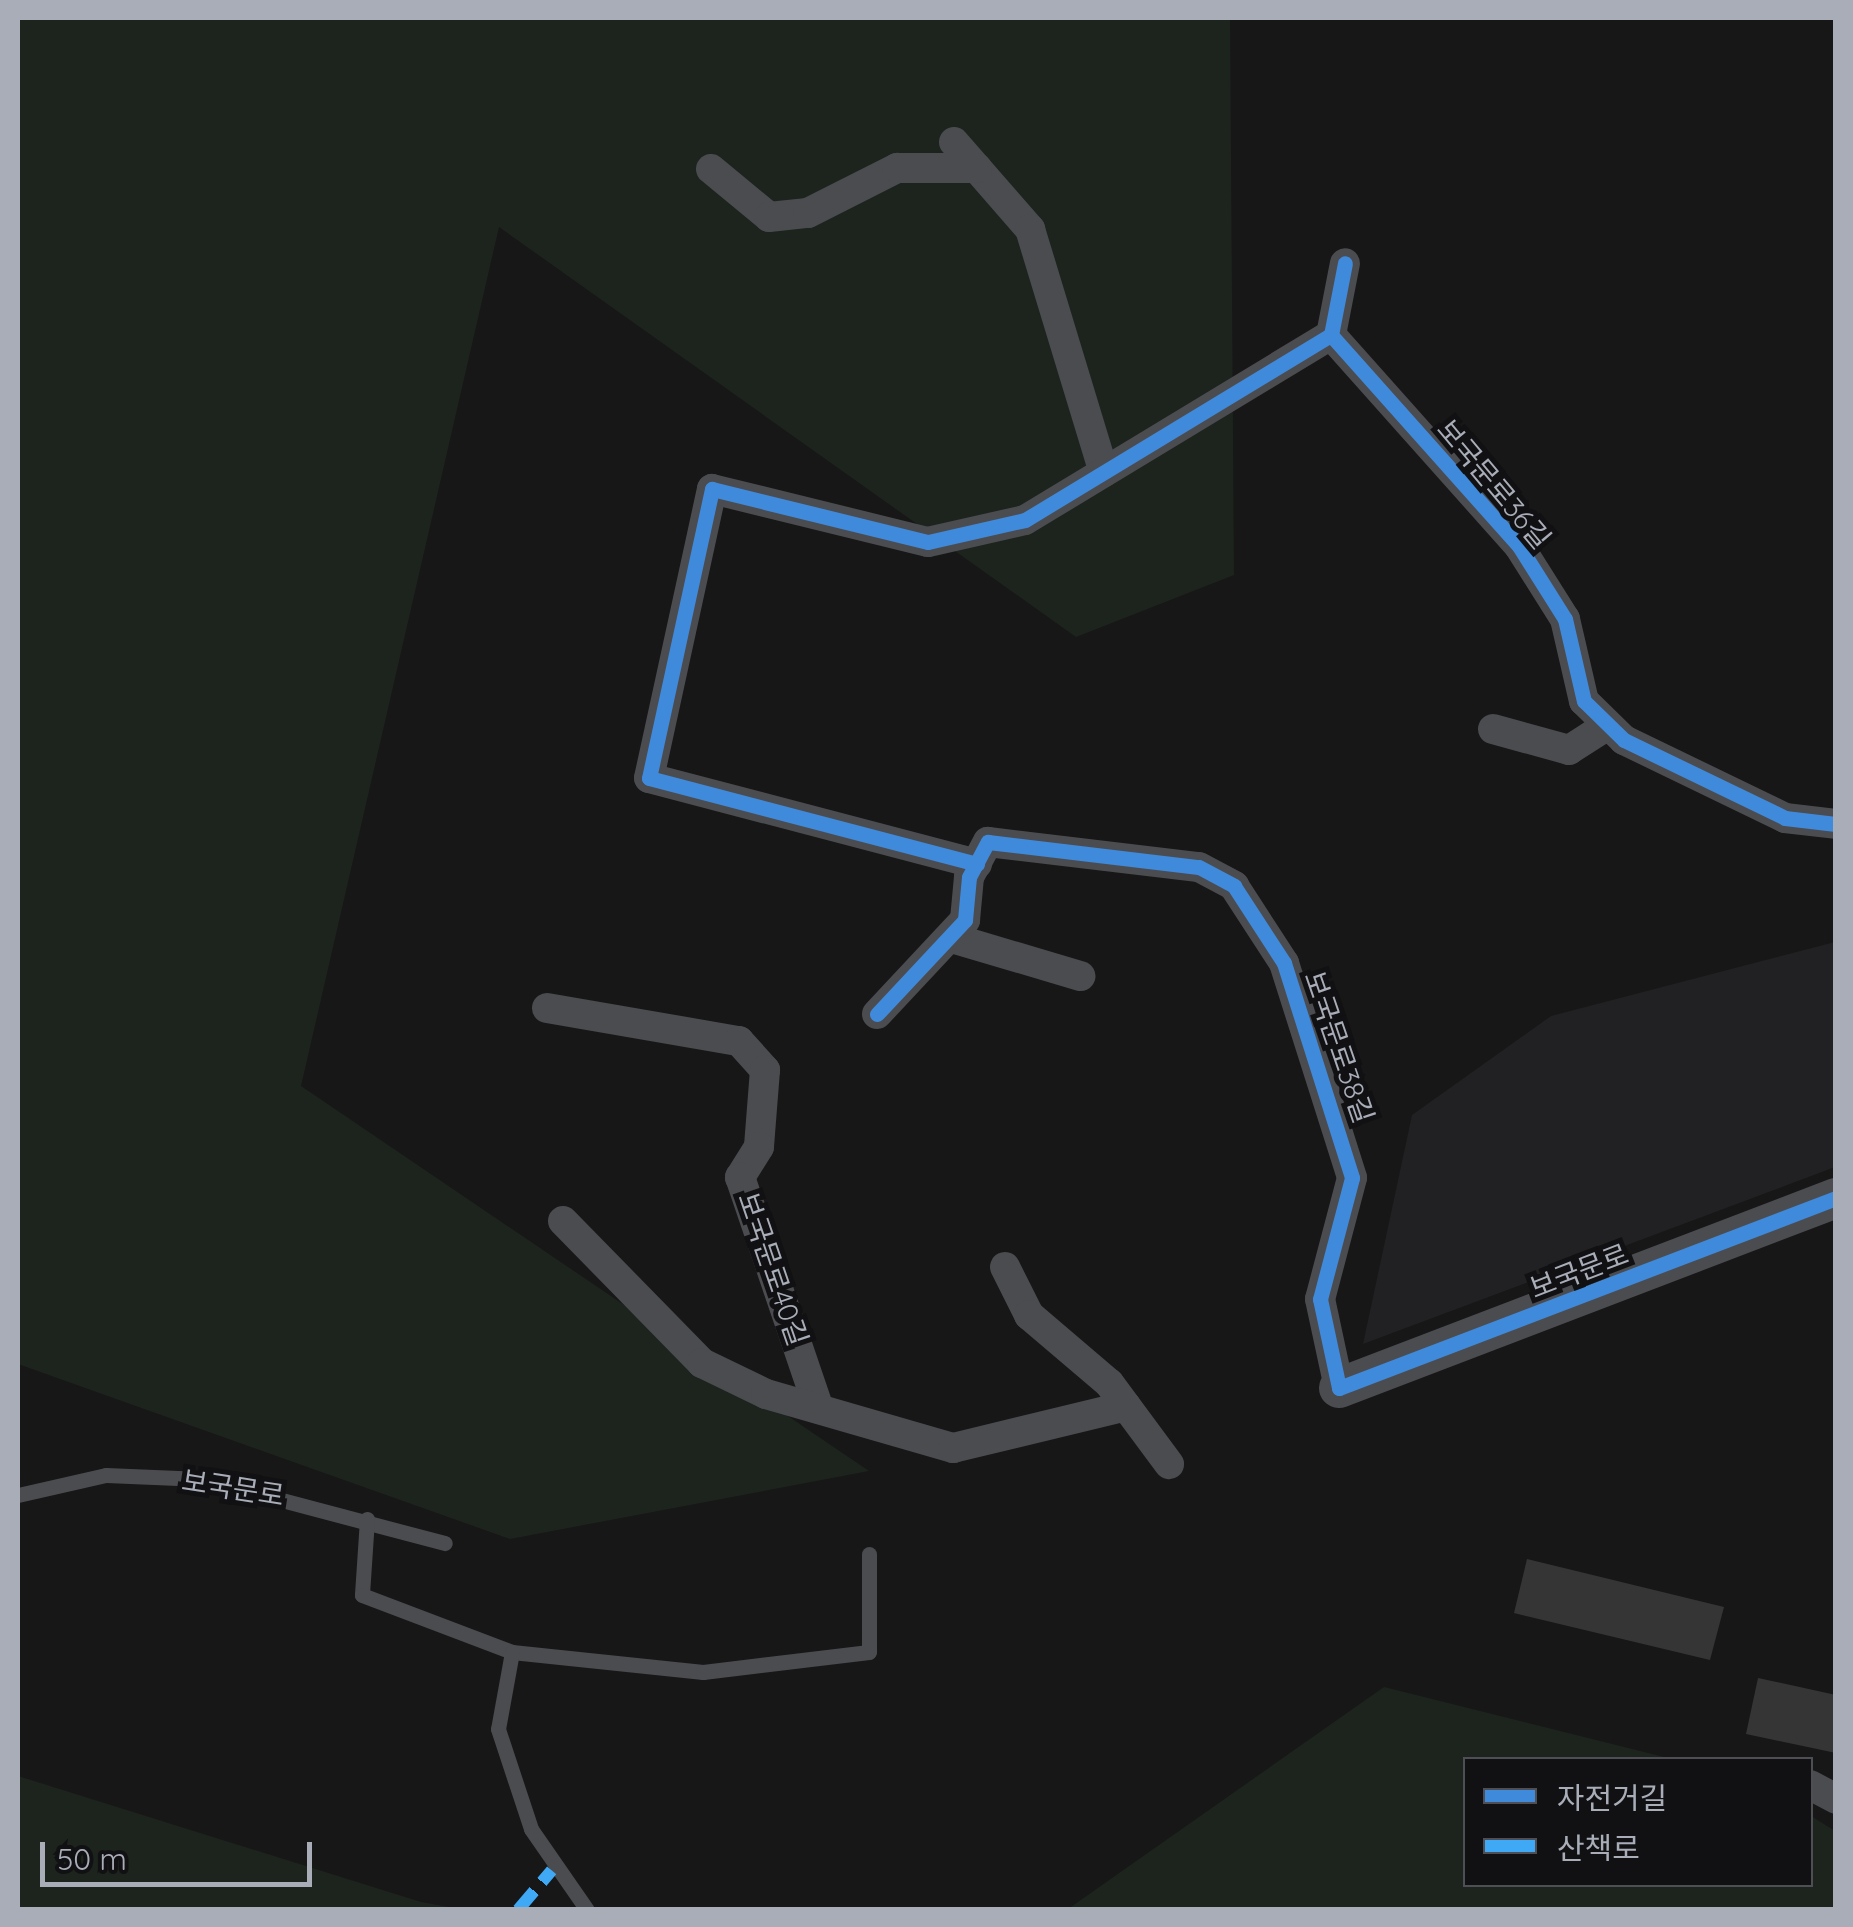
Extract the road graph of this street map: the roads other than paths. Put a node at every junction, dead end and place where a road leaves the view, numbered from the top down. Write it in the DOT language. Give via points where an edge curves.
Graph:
graph roads {
  1 [pos="954,142"];
  2 [pos="978,168"];
  3 [pos="711,169"];
  4 [pos="1345,264"];
  5 [pos="1331,335"];
  6 [pos="1104,472"];
  7 [pos="1608,724"];
  8 [pos="1493,729"];
  9 [pos="1836,824"];
  10 [pos="977,864"];
  11 [pos="952,938"];
  12 [pos="1080,976"];
  13 [pos="548,1008"];
  14 [pos="877,1014"];
  15 [pos="1836,1198"];
  16 [pos="564,1221"];
  17 [pos="1005,1267"];
  18 [pos="1339,1388"];
  19 [pos="818,1406"];
  20 [pos="1126,1406"];
  21 [pos="1169,1464"];
  22 [pos="18,1495"];
  23 [pos="368,1520"];
  24 [pos="445,1543"];
  25 [pos="868,1554"];
  26 [pos="512,1652"];
  27 [pos="1813,1787"];
  28 [pos="1836,1800"];
  29 [pos="586,1910"];
  1 -- 2 [label="street"];
  2 -- 3 [label="street" via="897,168 808,213 769,217"];
  2 -- 6 [label="street" via="1030,229"];
  4 -- 5 [label="street"];
  5 -- 6 [label="street"];
  5 -- 7 [label="street, 보국문로36길" via="1519,546 1565,618 1584,701"];
  6 -- 10 [label="street" via="1025,520 928,542 712,489 649,778"];
  7 -- 8 [label="street" via="1569,750"];
  7 -- 9 [label="street, 보국문로36길" via="1784,818"];
  10 -- 11 [label="street"];
  10 -- 18 [label="street, 보국문로38길" via="988,842 1199,867 1234,886 1284,963 1352,1178 1320,1298"];
  11 -- 12 [label="street"];
  11 -- 14 [label="street"];
  13 -- 19 [label="street, 보국문로40길" via="739,1041 765,1070 759,1147 740,1177"];
  15 -- 18 [label="street, 보국문로"];
  16 -- 19 [label="street" via="702,1362"];
  17 -- 20 [label="street" via="1030,1315"];
  19 -- 20 [label="street" via="953,1448"];
  20 -- 21 [label="street"];
  22 -- 23 [label="lane, 보국문로" via="106,1474 202,1479"];
  23 -- 24 [label="lane, 보국문로"];
  23 -- 26 [label="lane" via="362,1595"];
  25 -- 26 [label="lane" via="870,1652 704,1672"];
  26 -- 29 [label="lane" via="498,1729 538,1843"];
  27 -- 28 [label="street"];
}
